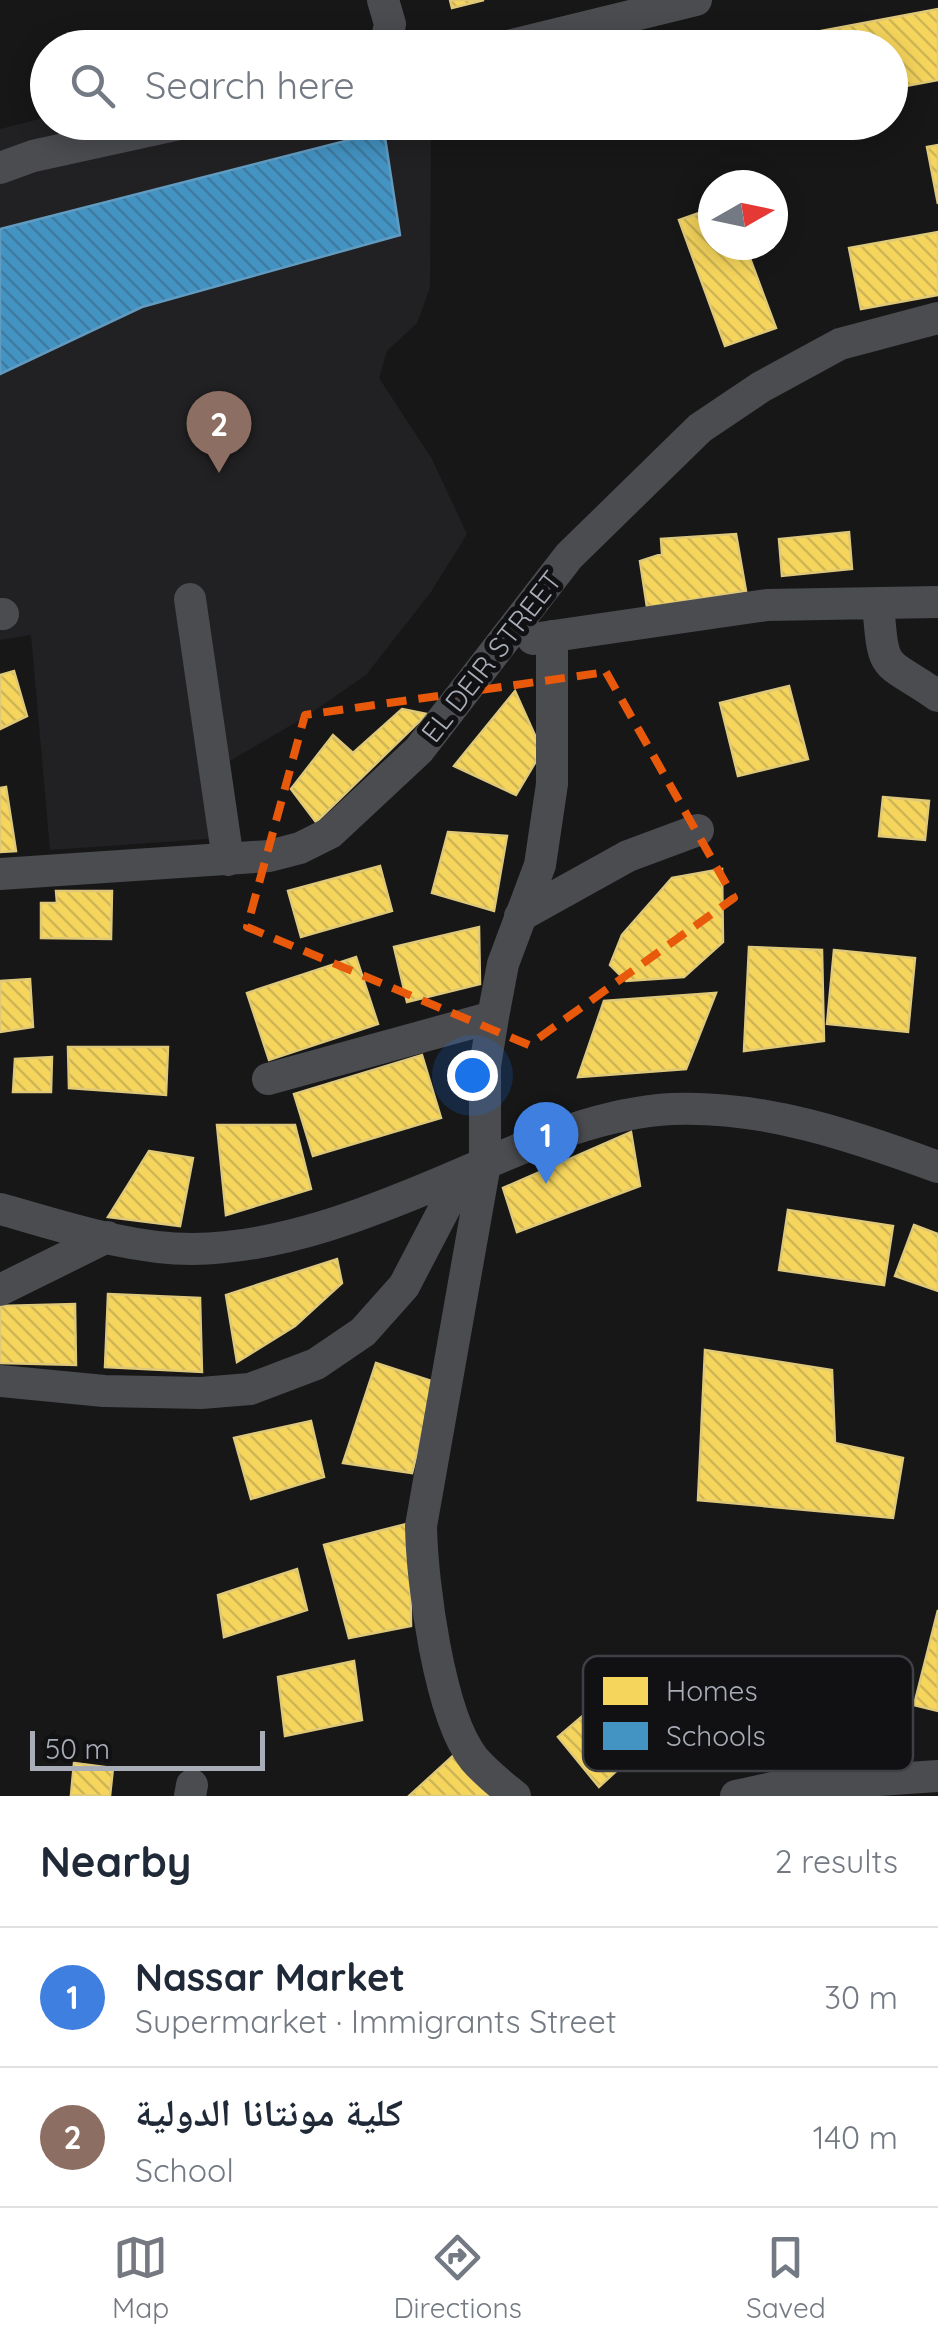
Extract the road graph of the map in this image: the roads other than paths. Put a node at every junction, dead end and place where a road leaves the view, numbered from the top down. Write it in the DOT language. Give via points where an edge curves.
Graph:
graph roads {
  1 [pos="696,0"];
  2 [pos="574,30"];
  3 [pos="106,140"];
  4 [pos="0,168"];
  5 [pos="938,318"];
  6 [pos="190,599"];
  7 [pos="938,602"];
  8 [pos="878,603"];
  9 [pos="552,636"];
  10 [pos="498,645"];
  11 [pos="938,696"];
  12 [pos="698,830"];
  13 [pos="228,860"];
  14 [pos="0,874"];
  15 [pos="520,916"];
  16 [pos="493,1017"];
  17 [pos="268,1078"];
  18 [pos="474,1168"];
  19 [pos="938,1168"];
  20 [pos="0,1209"];
  21 [pos="108,1237"];
  22 [pos="0,1290"];
  23 [pos="0,1380"];
  24 [pos="938,1776"];
  25 [pos="515,1796"];
  26 [pos="736,1796"];
  1 -- 2 [label="street"];
  3 -- 4 [label="street"];
  5 -- 10 [label="street, EL DEIR STREET" via="840,344 700,428 569,556"];
  6 -- 13 [label="street"];
  7 -- 8 [label="street"];
  8 -- 9 [label="street" via="766,606"];
  8 -- 11 [label="street" via="886,660"];
  9 -- 10 [label="street"];
  9 -- 15 [label="street" via="552,784 540,866"];
  10 -- 13 [label="street, EL DEIR STREET" via="419,750 330,832 300,848"];
  12 -- 15 [label="street" via="614,863"];
  13 -- 14 [label="street, EL DEIR STREET"];
  15 -- 16 [label="street"];
  16 -- 17 [label="street"];
  16 -- 18 [label="street"];
  18 -- 19 [label="street" via="599,1121 669,1109 772,1117"];
  18 -- 21 [label="street" via="303,1232 257,1242 193,1249"];
  18 -- 23 [label="street" via="404,1286 363,1332 316,1364 250,1390 201,1393"];
  18 -- 25 [label="street" via="421,1526 422,1574 458,1730 473,1758"];
  20 -- 21 [label="street"];
  21 -- 22 [label="street"];
  24 -- 26 [label="street"];
}
